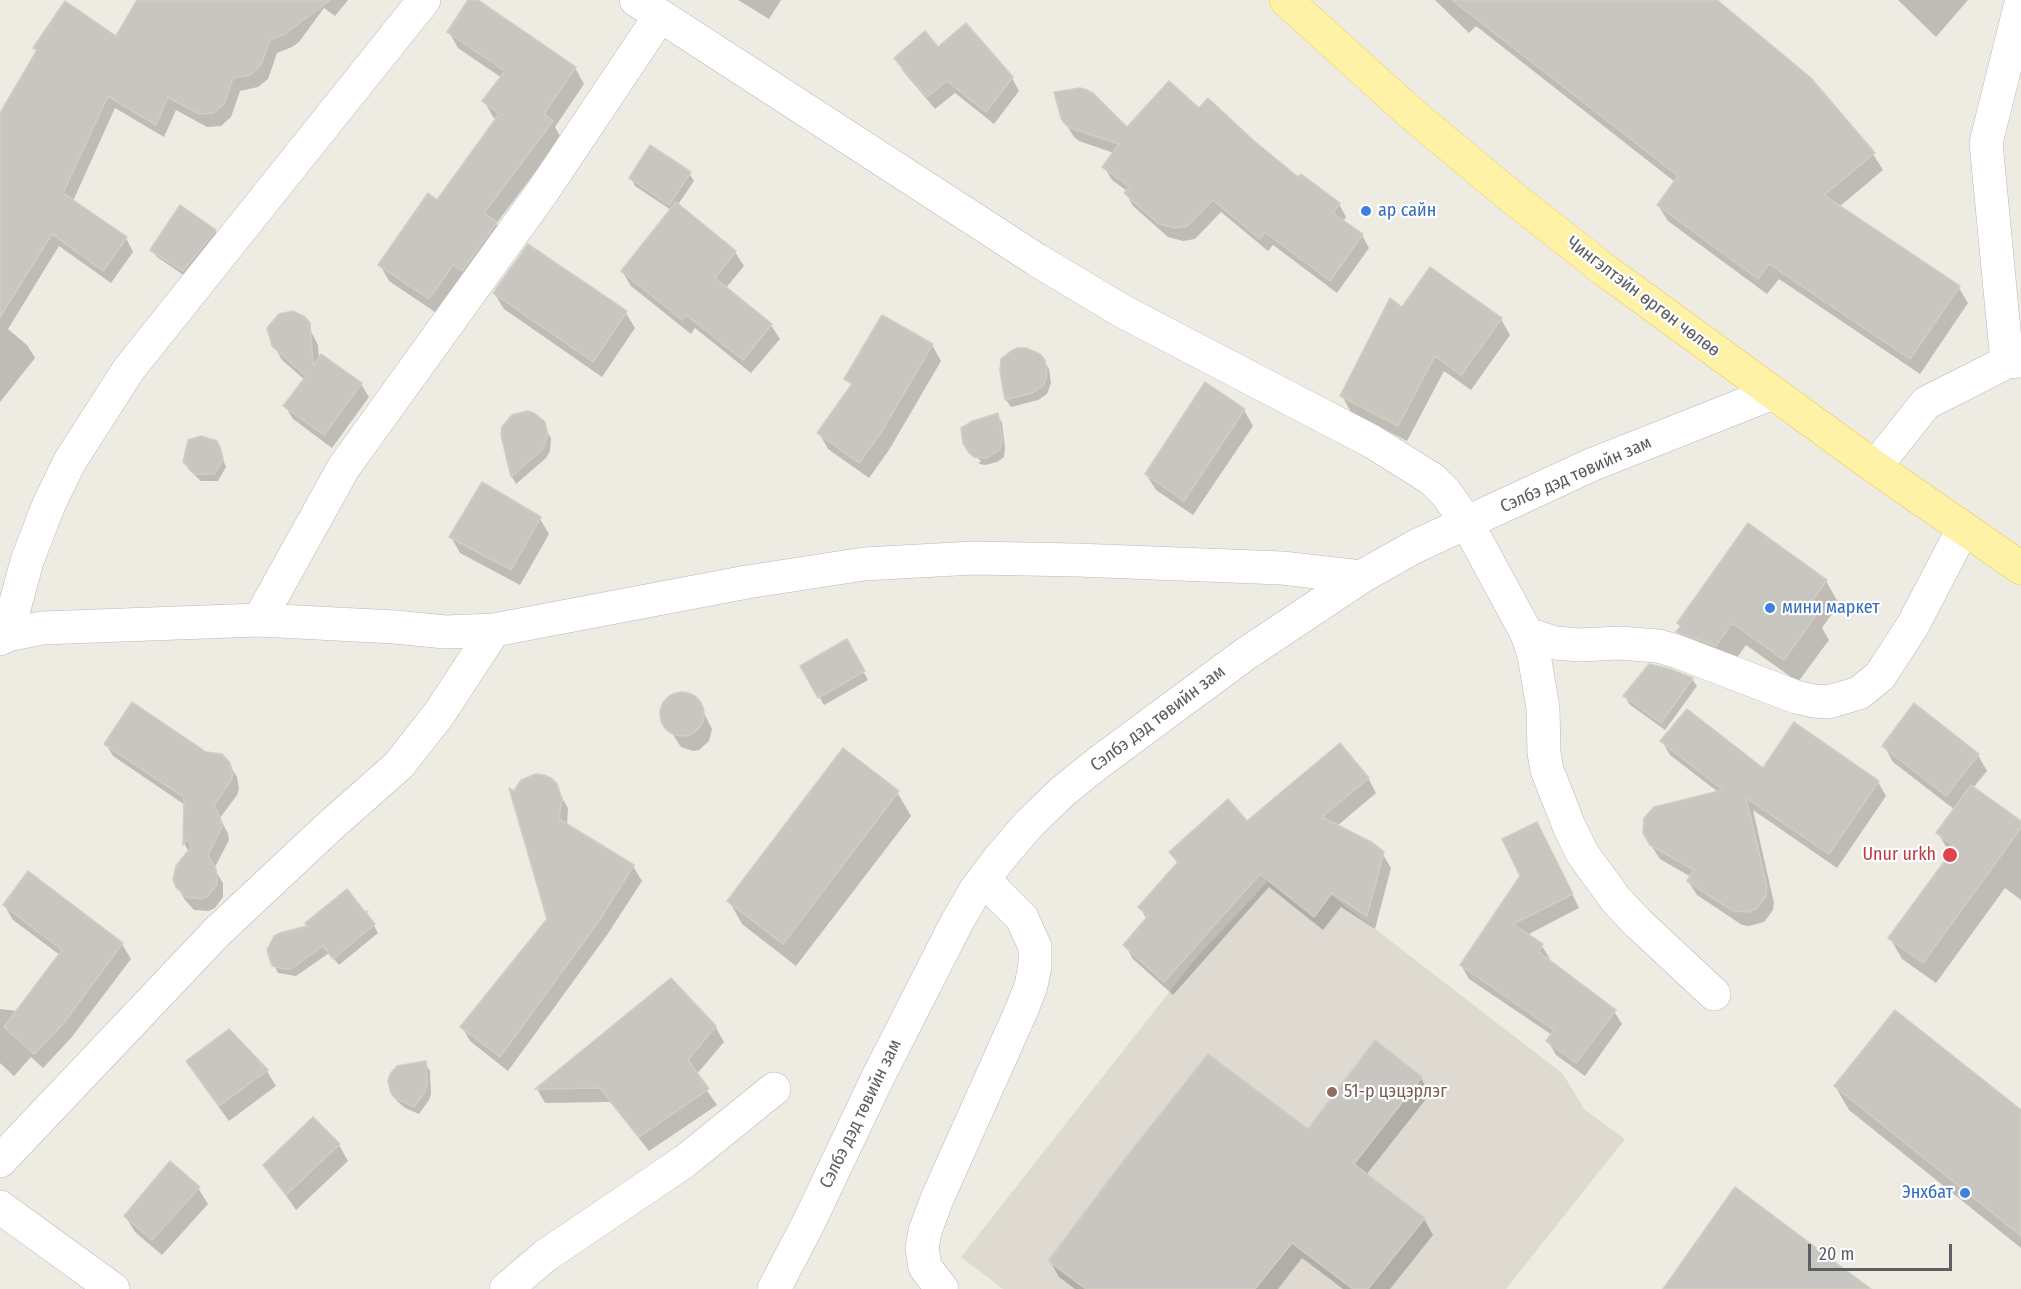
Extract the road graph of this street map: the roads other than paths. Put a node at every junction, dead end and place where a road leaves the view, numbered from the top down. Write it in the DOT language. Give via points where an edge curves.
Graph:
graph roads {
  1 [pos="424,0"];
  2 [pos="1286,0"];
  3 [pos="2021,3"];
  4 [pos="648,8"];
  5 [pos="2014,361"];
  6 [pos="1773,393"];
  7 [pos="1875,467"];
  8 [pos="1467,523"];
  9 [pos="1963,529"];
  10 [pos="2021,568"];
  11 [pos="1361,577"];
  12 [pos="259,620"];
  13 [pos="494,630"];
  14 [pos="1527,634"];
  15 [pos="3,637"];
  16 [pos="984,880"];
  17 [pos="1714,994"];
  18 [pos="774,1089"];
  19 [pos="0,1161"];
  20 [pos="0,1207"];
  21 [pos="113,1289"];
  22 [pos="506,1289"];
  23 [pos="774,1289"];
  24 [pos="942,1289"];
  1 -- 15 [label="street" via="129,369 69,461 27,561"];
  2 -- 6 [label="main road, Чингэлтэйн өргөн чөлөө" via="1508,194"];
  3 -- 5 [label="street" via="1986,143"];
  4 -- 8 [label="street" via="1122,311 1413,466 1441,488"];
  4 -- 12 [label="street" via="543,191 344,467"];
  5 -- 7 [label="street" via="1926,403"];
  6 -- 7 [label="main road, Чингэлтэйн өргөн чөлөө"];
  6 -- 8 [label="street, Сэлбэ дэд төвийн зам" via="1591,465"];
  7 -- 9 [label="main road, Чингэлтэйн өргөн чөлөө"];
  8 -- 11 [label="street, Сэлбэ дэд төвийн зам"];
  8 -- 14 [label="street"];
  9 -- 10 [label="main road, Чингэлтэйн өргөн чөлөө"];
  9 -- 14 [label="street" via="1913,625 1880,676 1859,693 1828,702 1796,697 1658,646 1555,643"];
  11 -- 13 [label="street" via="1282,568 1077,560 974,558 864,564"];
  11 -- 16 [label="street, Сэлбэ дэд төвийн зам" via="1244,655 1098,763 1029,824"];
  12 -- 13 [label="street" via="445,632"];
  12 -- 15 [label="street" via="42,628"];
  13 -- 19 [label="street" via="439,714 399,765 217,932"];
  14 -- 17 [label="street" via="1543,708 1547,770 1582,853 1617,901"];
  16 -- 23 [label="street, Сэлбэ дэд төвийн зам" via="942,948"];
  16 -- 24 [label="street" via="1022,918 1035,947 1035,965 1022,1009 925,1232 925,1267"];
  18 -- 22 [label="street" via="685,1161 545,1256"];
  20 -- 21 [label="street"];
}
